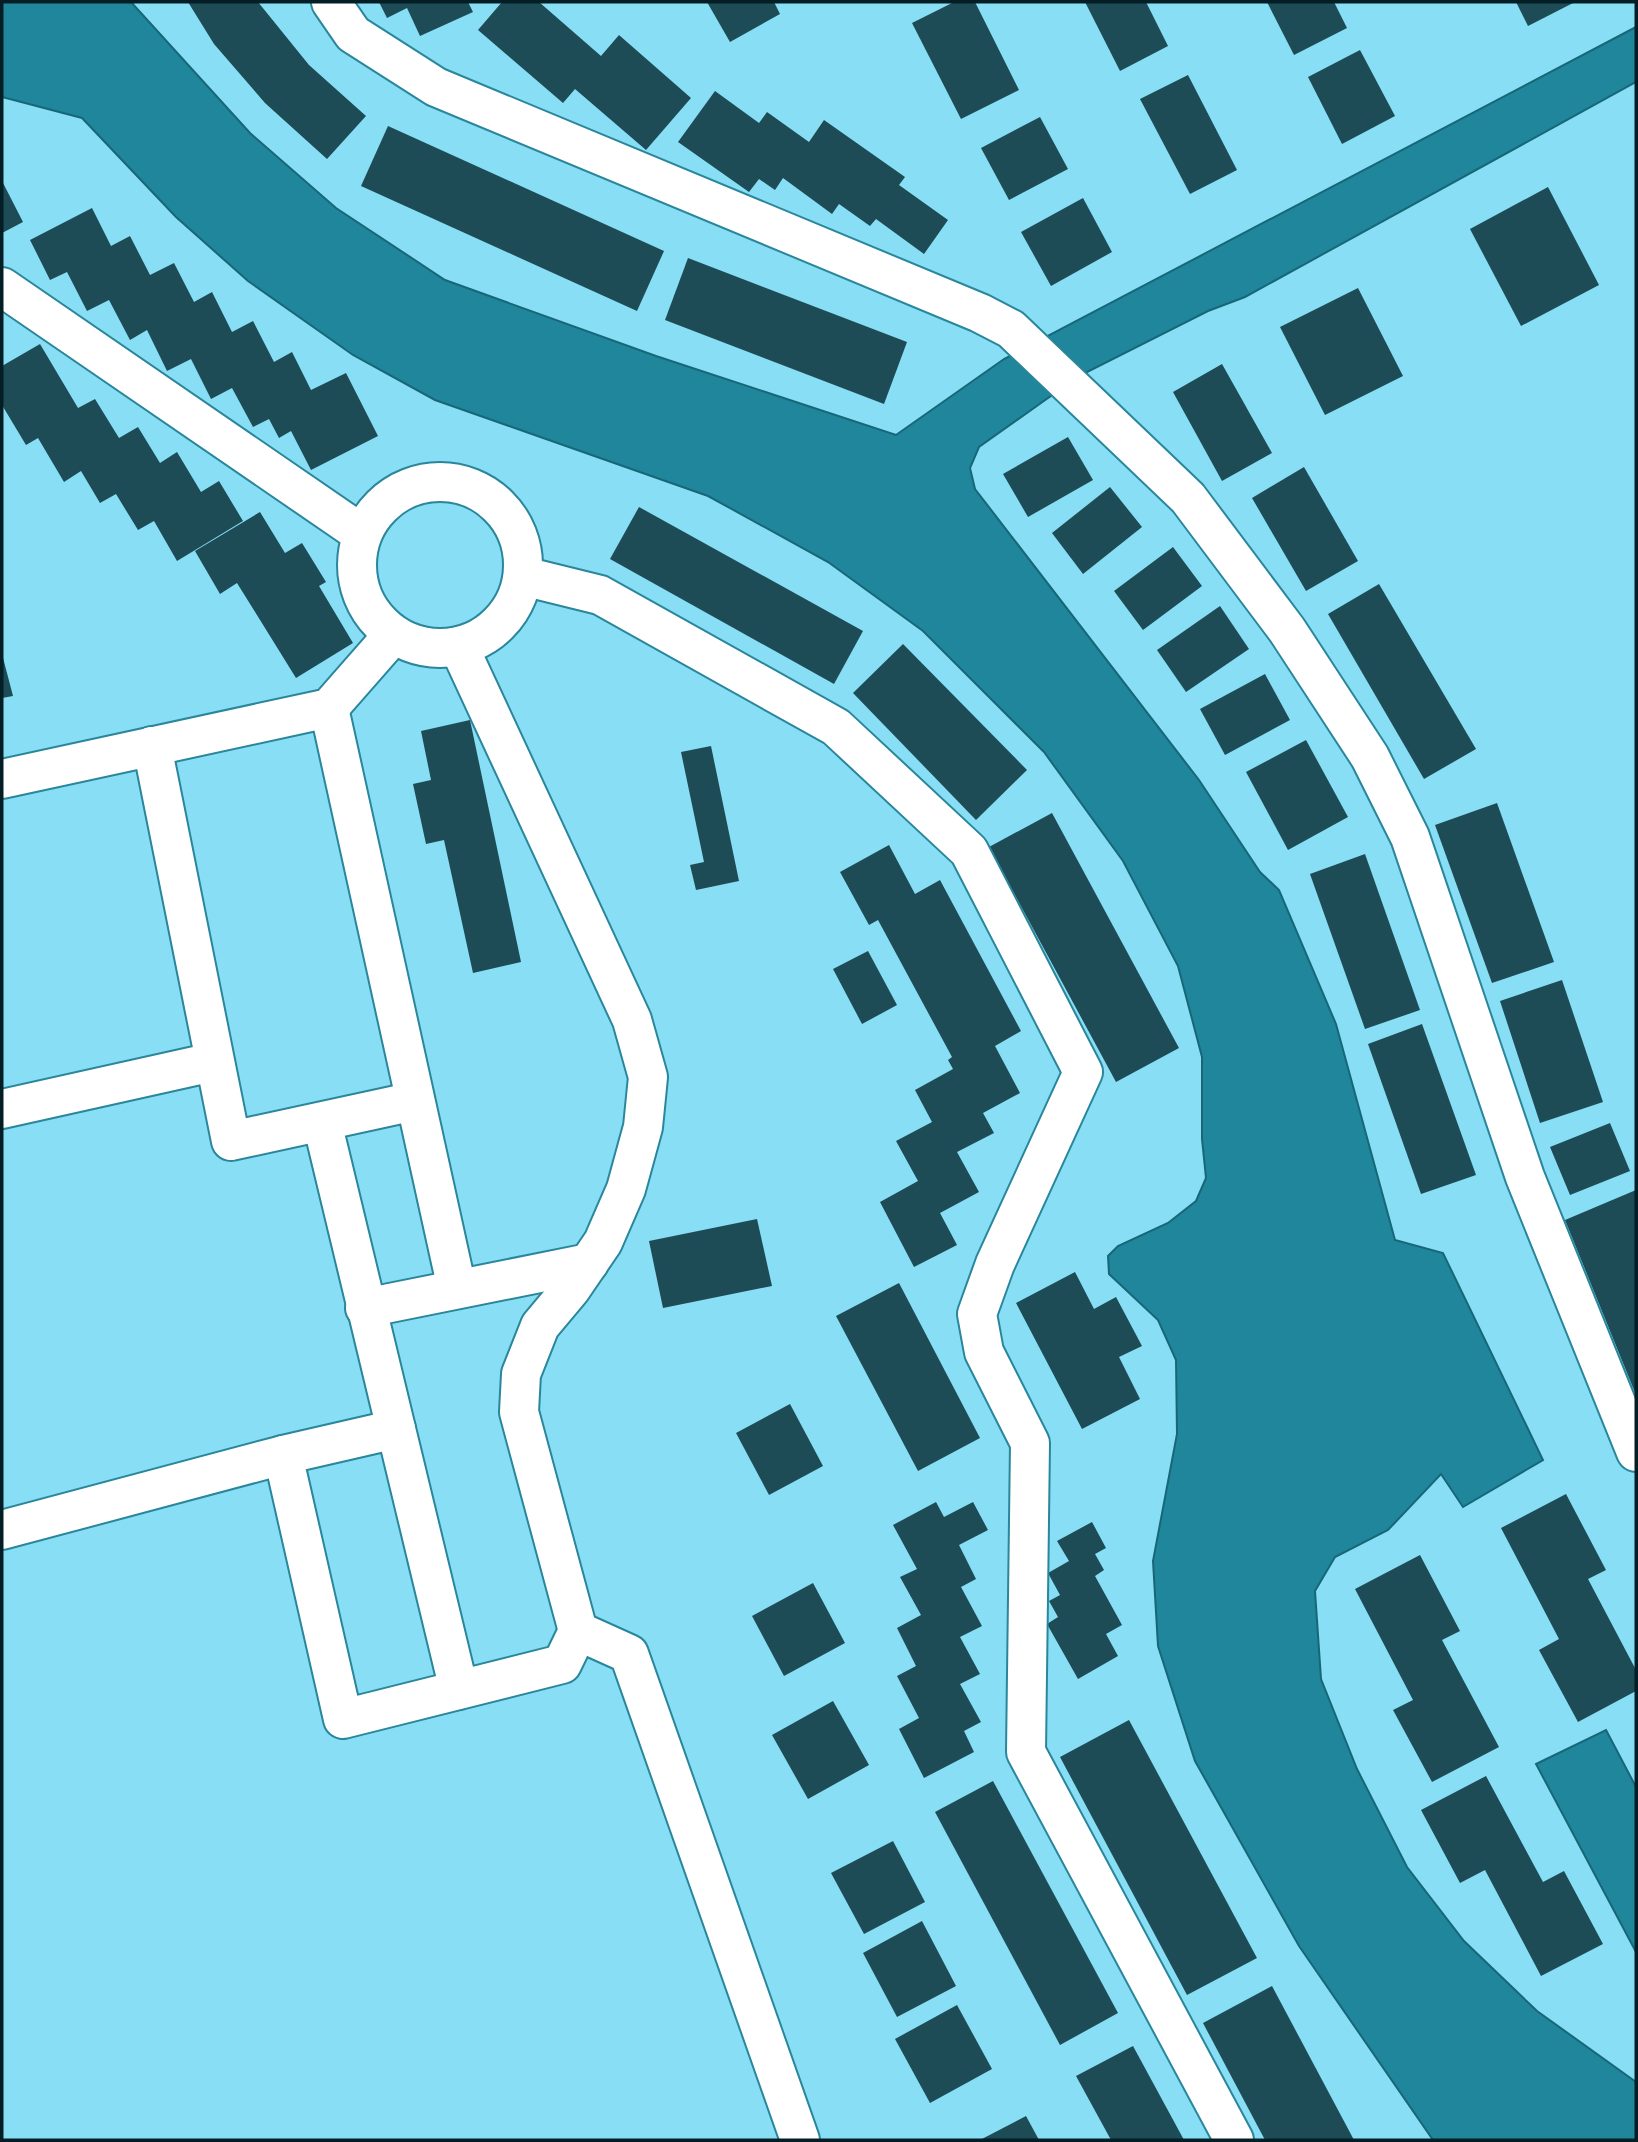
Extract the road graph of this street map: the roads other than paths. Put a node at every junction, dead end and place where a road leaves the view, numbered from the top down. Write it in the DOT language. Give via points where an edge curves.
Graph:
graph roads {
  1 [pos="331,2"];
  2 [pos="2,287"];
  3 [pos="362,534"];
  4 [pos="523,576"];
  5 [pos="393,635"];
  6 [pos="458,647"];
  7 [pos="329,708"];
  8 [pos="152,746"];
  9 [pos="2,779"];
  10 [pos="213,1062"];
  11 [pos="415,1101"];
  12 [pos="2,1109"];
  13 [pos="322,1122"];
  14 [pos="589,1263"];
  15 [pos="457,1289"];
  16 [pos="365,1308"];
  17 [pos="396,1429"];
  18 [pos="1636,1452"];
  19 [pos="283,1455"];
  20 [pos="2,1530"];
  21 [pos="578,1631"];
  22 [pos="459,1690"];
  23 [pos="800,2140"];
  24 [pos="1234,2140"];
  1 -- 18 [label="street" via="353,34 436,87 1011,329 1188,498 1287,630 1370,757 1410,837 1525,1177"];
  2 -- 3 [label="street"];
  3 -- 4 [label="street" via="378,508 401,490 431,481 461,484 488,496 509,518 522,545"];
  3 -- 5 [label="street" via="356,562 360,590 373,615"];
  4 -- 6 [label="street" via="512,608 489,633"];
  4 -- 24 [label="street" via="600,595 836,727 969,850 1083,1072 995,1264 977,1314 984,1352 1030,1443 1026,1752"];
  5 -- 6 [label="street" via="425,648"];
  5 -- 7 [label="street"];
  6 -- 14 [label="street" via="632,1020 648,1076 643,1127 626,1189"];
  7 -- 8 [label="street"];
  7 -- 11 [label="street"];
  8 -- 9 [label="street"];
  8 -- 10 [label="street"];
  10 -- 12 [label="street"];
  10 -- 13 [label="street" via="231,1141"];
  11 -- 13 [label="street"];
  11 -- 15 [label="street"];
  13 -- 16 [label="street"];
  14 -- 15 [label="street"];
  14 -- 21 [label="street" via="540,1326 521,1374 519,1412"];
  15 -- 16 [label="street"];
  16 -- 17 [label="street"];
  17 -- 19 [label="street"];
  17 -- 22 [label="street"];
  19 -- 20 [label="street"];
  19 -- 22 [label="street" via="343,1719"];
  21 -- 22 [label="street" via="562,1664"];
  21 -- 23 [label="street" via="629,1654"];
}
